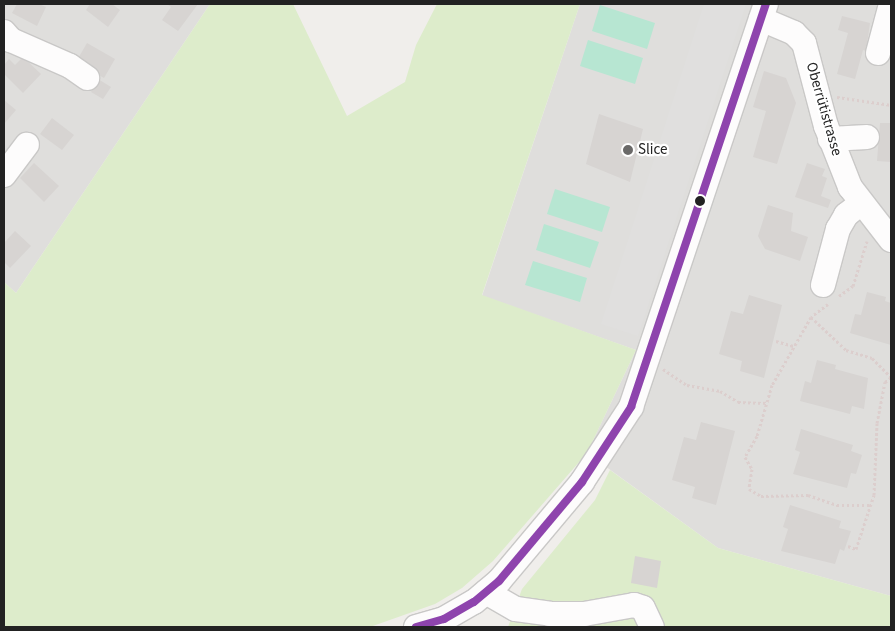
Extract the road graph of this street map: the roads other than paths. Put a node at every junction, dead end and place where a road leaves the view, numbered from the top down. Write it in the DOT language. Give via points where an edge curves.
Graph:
graph roads {
  1 [pos="891,4"];
  2 [pos="763,11"];
  3 [pos="4,32"];
  4 [pos="878,53"];
  5 [pos="88,78"];
  6 [pos="867,137"];
  7 [pos="830,139"];
  8 [pos="27,145"];
  9 [pos="4,175"];
  10 [pos="860,204"];
  11 [pos="880,235"];
  12 [pos="823,284"];
  13 [pos="486,592"];
  14 [pos="446,623"];
  15 [pos="416,627"];
  16 [pos="652,627"];
  1 -- 4 [label="street"];
  2 -- 7 [label="street, Oberrütistrasse" via="804,43"];
  2 -- 13 [label="street" via="631,407 582,482 527,552"];
  3 -- 5 [label="street" via="11,40 70,66"];
  6 -- 7 [label="street"];
  7 -- 10 [label="street, Oberrütistrasse"];
  8 -- 9 [label="street"];
  10 -- 11 [label="street, Oberrütistrasse"];
  10 -- 12 [label="street" via="846,215 838,229"];
  13 -- 14 [label="street"];
  13 -- 16 [label="street" via="516,609 550,614 584,614 634,605 642,608"];
  14 -- 15 [label="street"];
}
